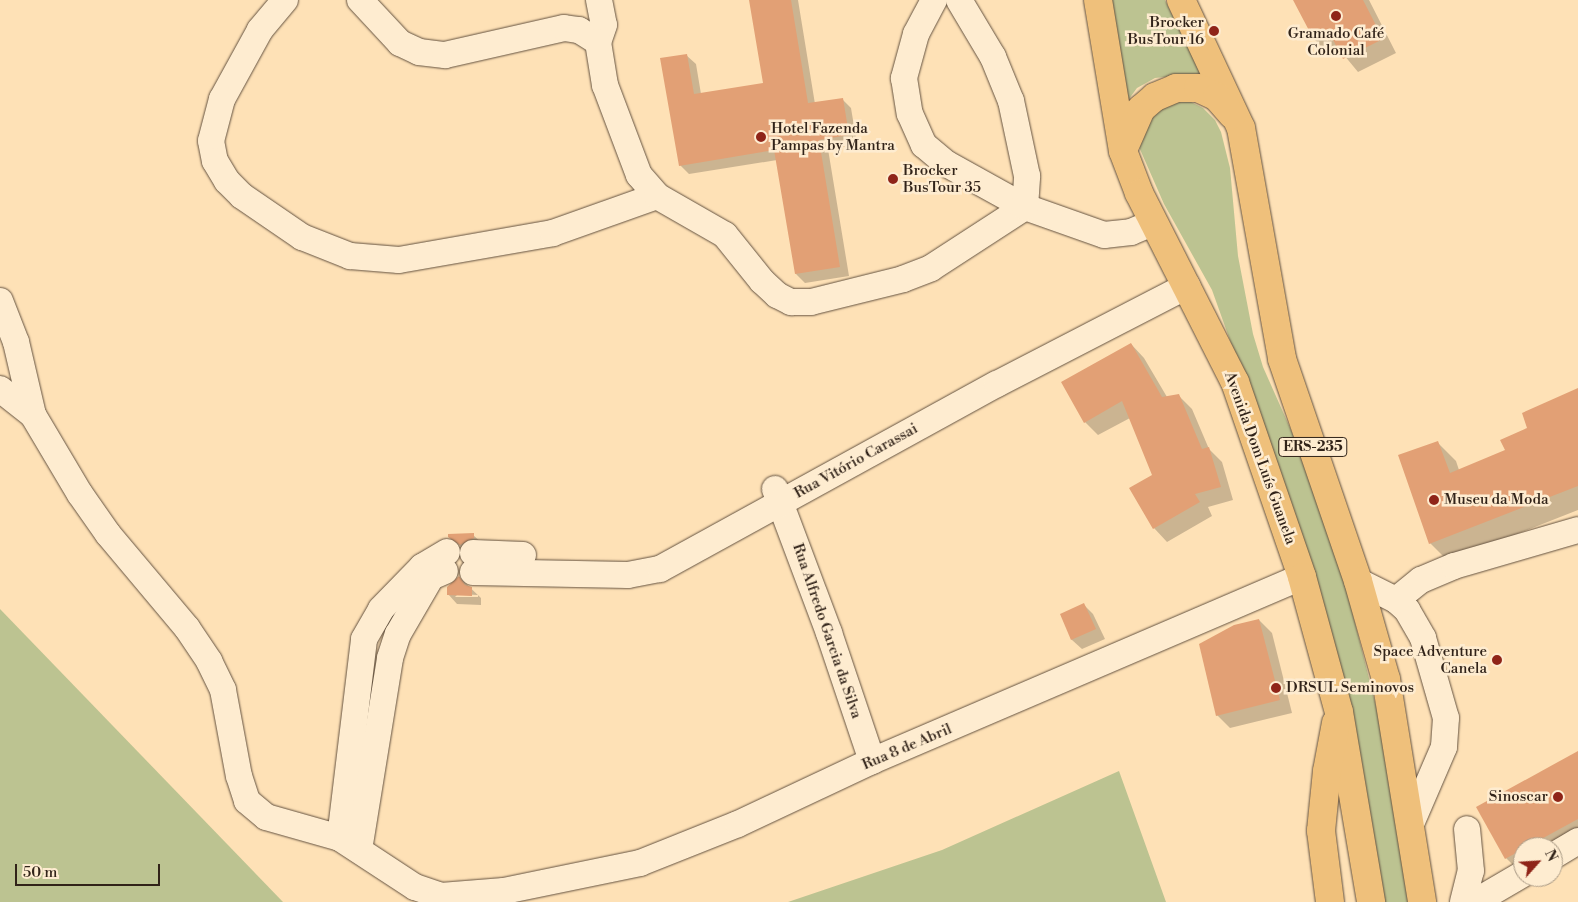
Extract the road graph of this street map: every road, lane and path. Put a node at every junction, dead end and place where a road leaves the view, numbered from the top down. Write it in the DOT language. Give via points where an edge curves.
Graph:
graph roads {
  1 [pos="284,0"];
  2 [pos="360,0"];
  3 [pos="599,0"];
  4 [pos="934,0"];
  5 [pos="959,0"];
  6 [pos="1098,0"];
  7 [pos="1180,0"];
  8 [pos="598,42"];
  9 [pos="1241,128"];
  10 [pos="1123,151"];
  11 [pos="657,196"];
  12 [pos="1025,207"];
  13 [pos="1154,222"];
  14 [pos="1183,278"];
  15 [pos="0,301"];
  16 [pos="0,389"];
  17 [pos="33,415"];
  18 [pos="778,496"];
  19 [pos="1578,530"];
  20 [pos="460,562"];
  21 [pos="1302,577"];
  22 [pos="1358,582"];
  23 [pos="1396,600"];
  24 [pos="362,655"];
  25 [pos="390,658"];
  26 [pos="1339,712"];
  27 [pos="872,761"];
  28 [pos="1410,826"];
  29 [pos="1467,830"];
  30 [pos="1578,841"];
  31 [pos="349,844"];
  32 [pos="1563,850"];
  33 [pos="1513,880"];
  34 [pos="1330,902"];
  35 [pos="1371,902"];
  36 [pos="1422,902"];
  37 [pos="1463,902"];
  38 [pos="1474,902"];
  1 -- 11 [label="street" via="260,30 222,99 211,141 215,161 227,181 242,196 302,237 350,256 399,260 553,233"];
  2 -- 8 [label="street" via="400,43 419,52 445,55 564,28 579,30"];
  3 -- 8 [label="street" via="604,25"];
  4 -- 12 [label="street" via="916,34 904,78 910,114 924,145 946,164"];
  5 -- 12 [label="street" via="993,57 1011,101 1027,176"];
  6 -- 10 [label="main road, Avenida Dom Luís Guanela / ERS-235"];
  7 -- 9 [label="main road, ERS-235"];
  8 -- 11 [label="street" via="605,85 625,145 639,175"];
  9 -- 10 [label="main road" via="1216,97 1198,88 1176,88 1155,97 1141,109"];
  9 -- 22 [label="main road, ERS-235" via="1282,359"];
  10 -- 13 [label="main road, Avenida Dom Luís Guanela / ERS-235"];
  11 -- 12 [label="street" via="725,235 762,281 777,295 791,302 811,302 903,279 931,268"];
  12 -- 13 [label="street" via="1104,235 1132,232"];
  13 -- 14 [label="main road, Avenida Dom Luís Guanela / ERS-235"];
  14 -- 18 [label="street, Rua Vitório Carassai"];
  14 -- 21 [label="main road, Avenida Dom Luís Guanela / ERS-235" via="1243,403"];
  15 -- 17 [label="street" via="16,342"];
  16 -- 17 [label="street"];
  17 -- 31 [label="street, Rua 8 de Abril" via="80,494 187,628 208,661 223,690 247,801 266,817"];
  18 -- 20 [label="street, Rua Vitório Carassai" via="682,541 639,556 510,563"];
  18 -- 27 [label="street, Rua Alfredo Garcia da Silva"];
  19 -- 23 [label="street" via="1454,566 1421,580"];
  20 -- 24 [label="street" via="422,567 381,609 364,639"];
  20 -- 25 [label="street" via="431,577 398,634"];
  21 -- 26 [label="main road, Avenida Dom Luís Guanela / ERS-235"];
  21 -- 27 [label="street, Rua 8 de Abril"];
  22 -- 23 [label="street"];
  22 -- 28 [label="main road, ERS-235" via="1386,679"];
  23 -- 28 [label="street" via="1407,610 1423,638 1446,718 1444,747"];
  24 -- 25 [label="street"];
  24 -- 31 [label="street"];
  25 -- 31 [label="street"];
  26 -- 34 [label="main road" via="1327,770 1321,831"];
  26 -- 35 [label="main road, Avenida Dom Luís Guanela / ERS-235"];
  27 -- 31 [label="street, Rua 8 de Abril" via="738,824 640,863 504,891 441,896 415,887"];
  28 -- 36 [label="main road, ERS-235"];
  29 -- 37 [label="street" via="1471,871"];
  30 -- 32 [label="street"];
  33 -- 38 [label="street"];
}
